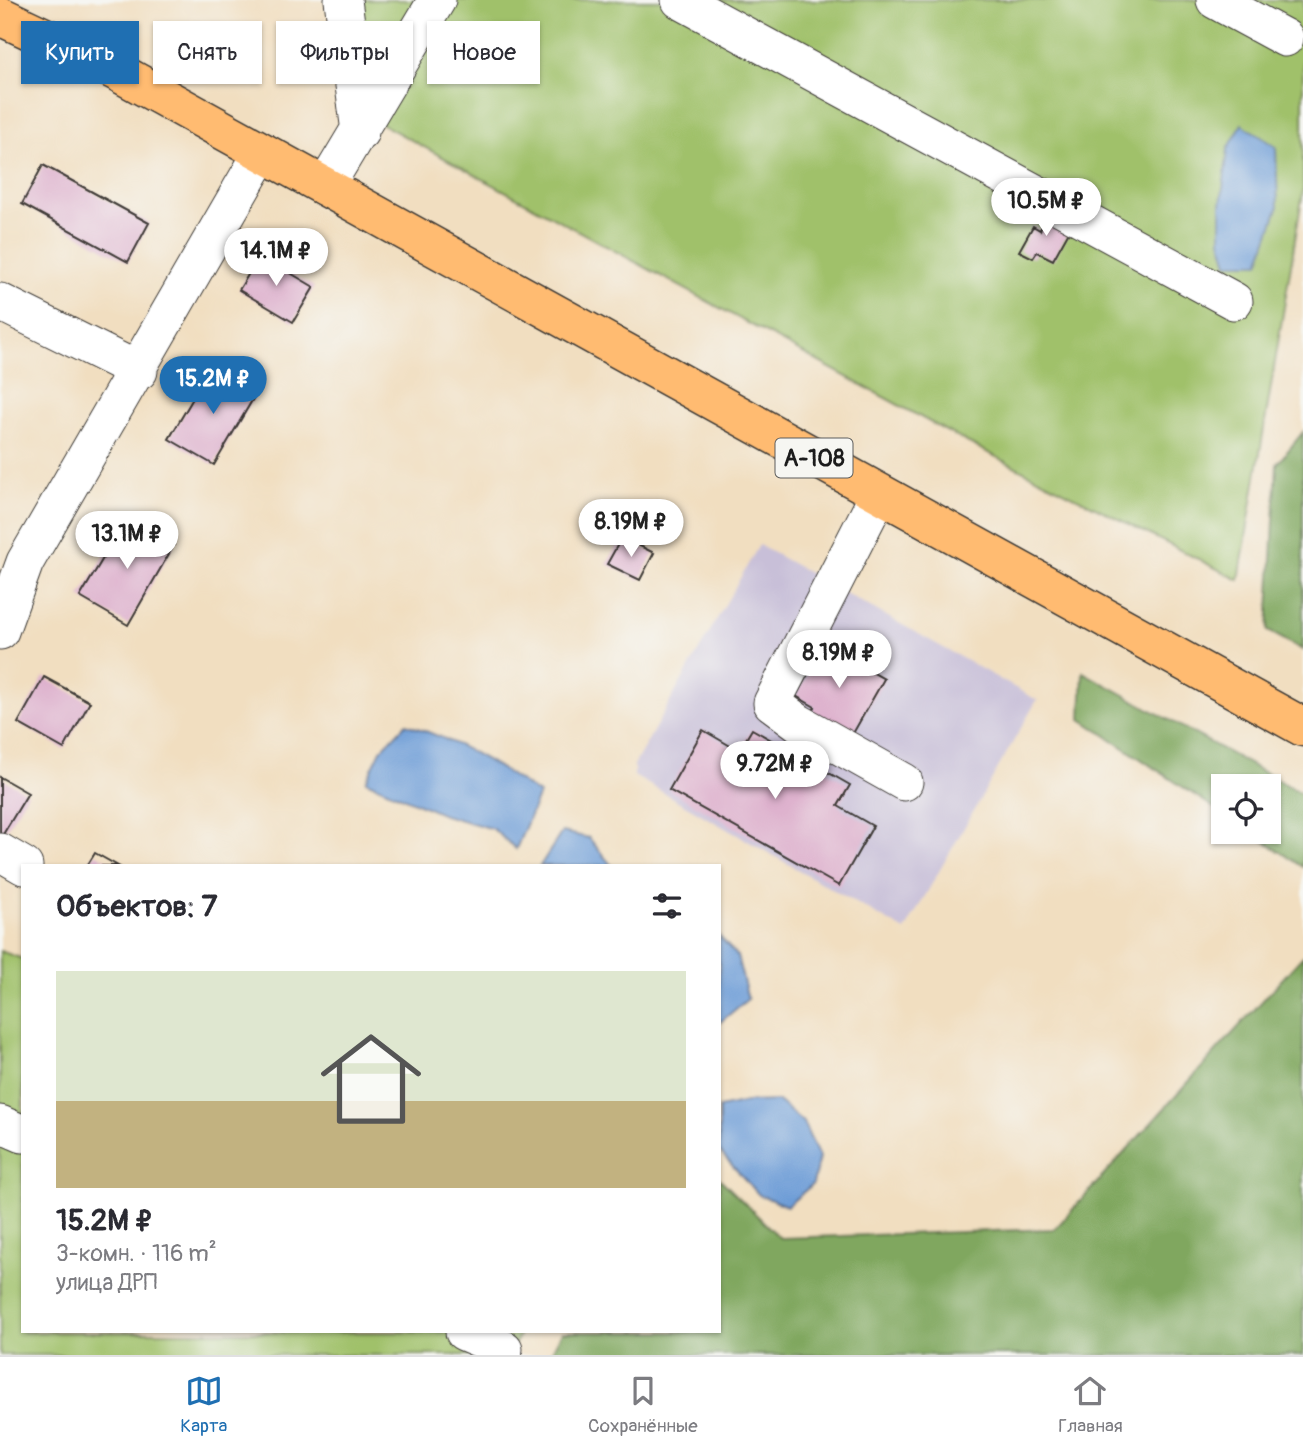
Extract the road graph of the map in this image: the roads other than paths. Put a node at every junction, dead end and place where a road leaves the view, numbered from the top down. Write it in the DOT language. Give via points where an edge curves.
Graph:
graph roads {
  1 [pos="343,0"];
  2 [pos="437,0"];
  3 [pos="680,0"];
  4 [pos="1215,0"];
  5 [pos="0,16"];
  6 [pos="1285,38"];
  7 [pos="360,132"];
  8 [pos="262,153"];
  9 [pos="325,187"];
  10 [pos="0,302"];
  11 [pos="1234,302"];
  12 [pos="139,371"];
  13 [pos="880,494"];
  14 [pos="0,631"];
  15 [pos="1303,727"];
  16 [pos="904,782"];
  17 [pos="0,852"];
  18 [pos="21,864"];
  19 [pos="0,1124"];
  20 [pos="21,1133"];
  21 [pos="466,1333"];
  22 [pos="501,1355"];
  1 -- 7 [label="street"];
  2 -- 7 [label="street"];
  3 -- 11 [label="street"];
  4 -- 6 [label="street"];
  5 -- 8 [label="highway, А-108" via="116,71"];
  7 -- 9 [label="street"];
  8 -- 9 [label="highway, А-108"];
  8 -- 12 [label="street"];
  9 -- 13 [label="highway, А-108"];
  10 -- 12 [label="street"];
  12 -- 14 [label="street" via="25,562"];
  13 -- 15 [label="highway, А-108"];
  13 -- 16 [label="street" via="772,702 799,723"];
  17 -- 18 [label="street"];
  19 -- 20 [label="street"];
  21 -- 22 [label="street" via="504,1349"];
}
